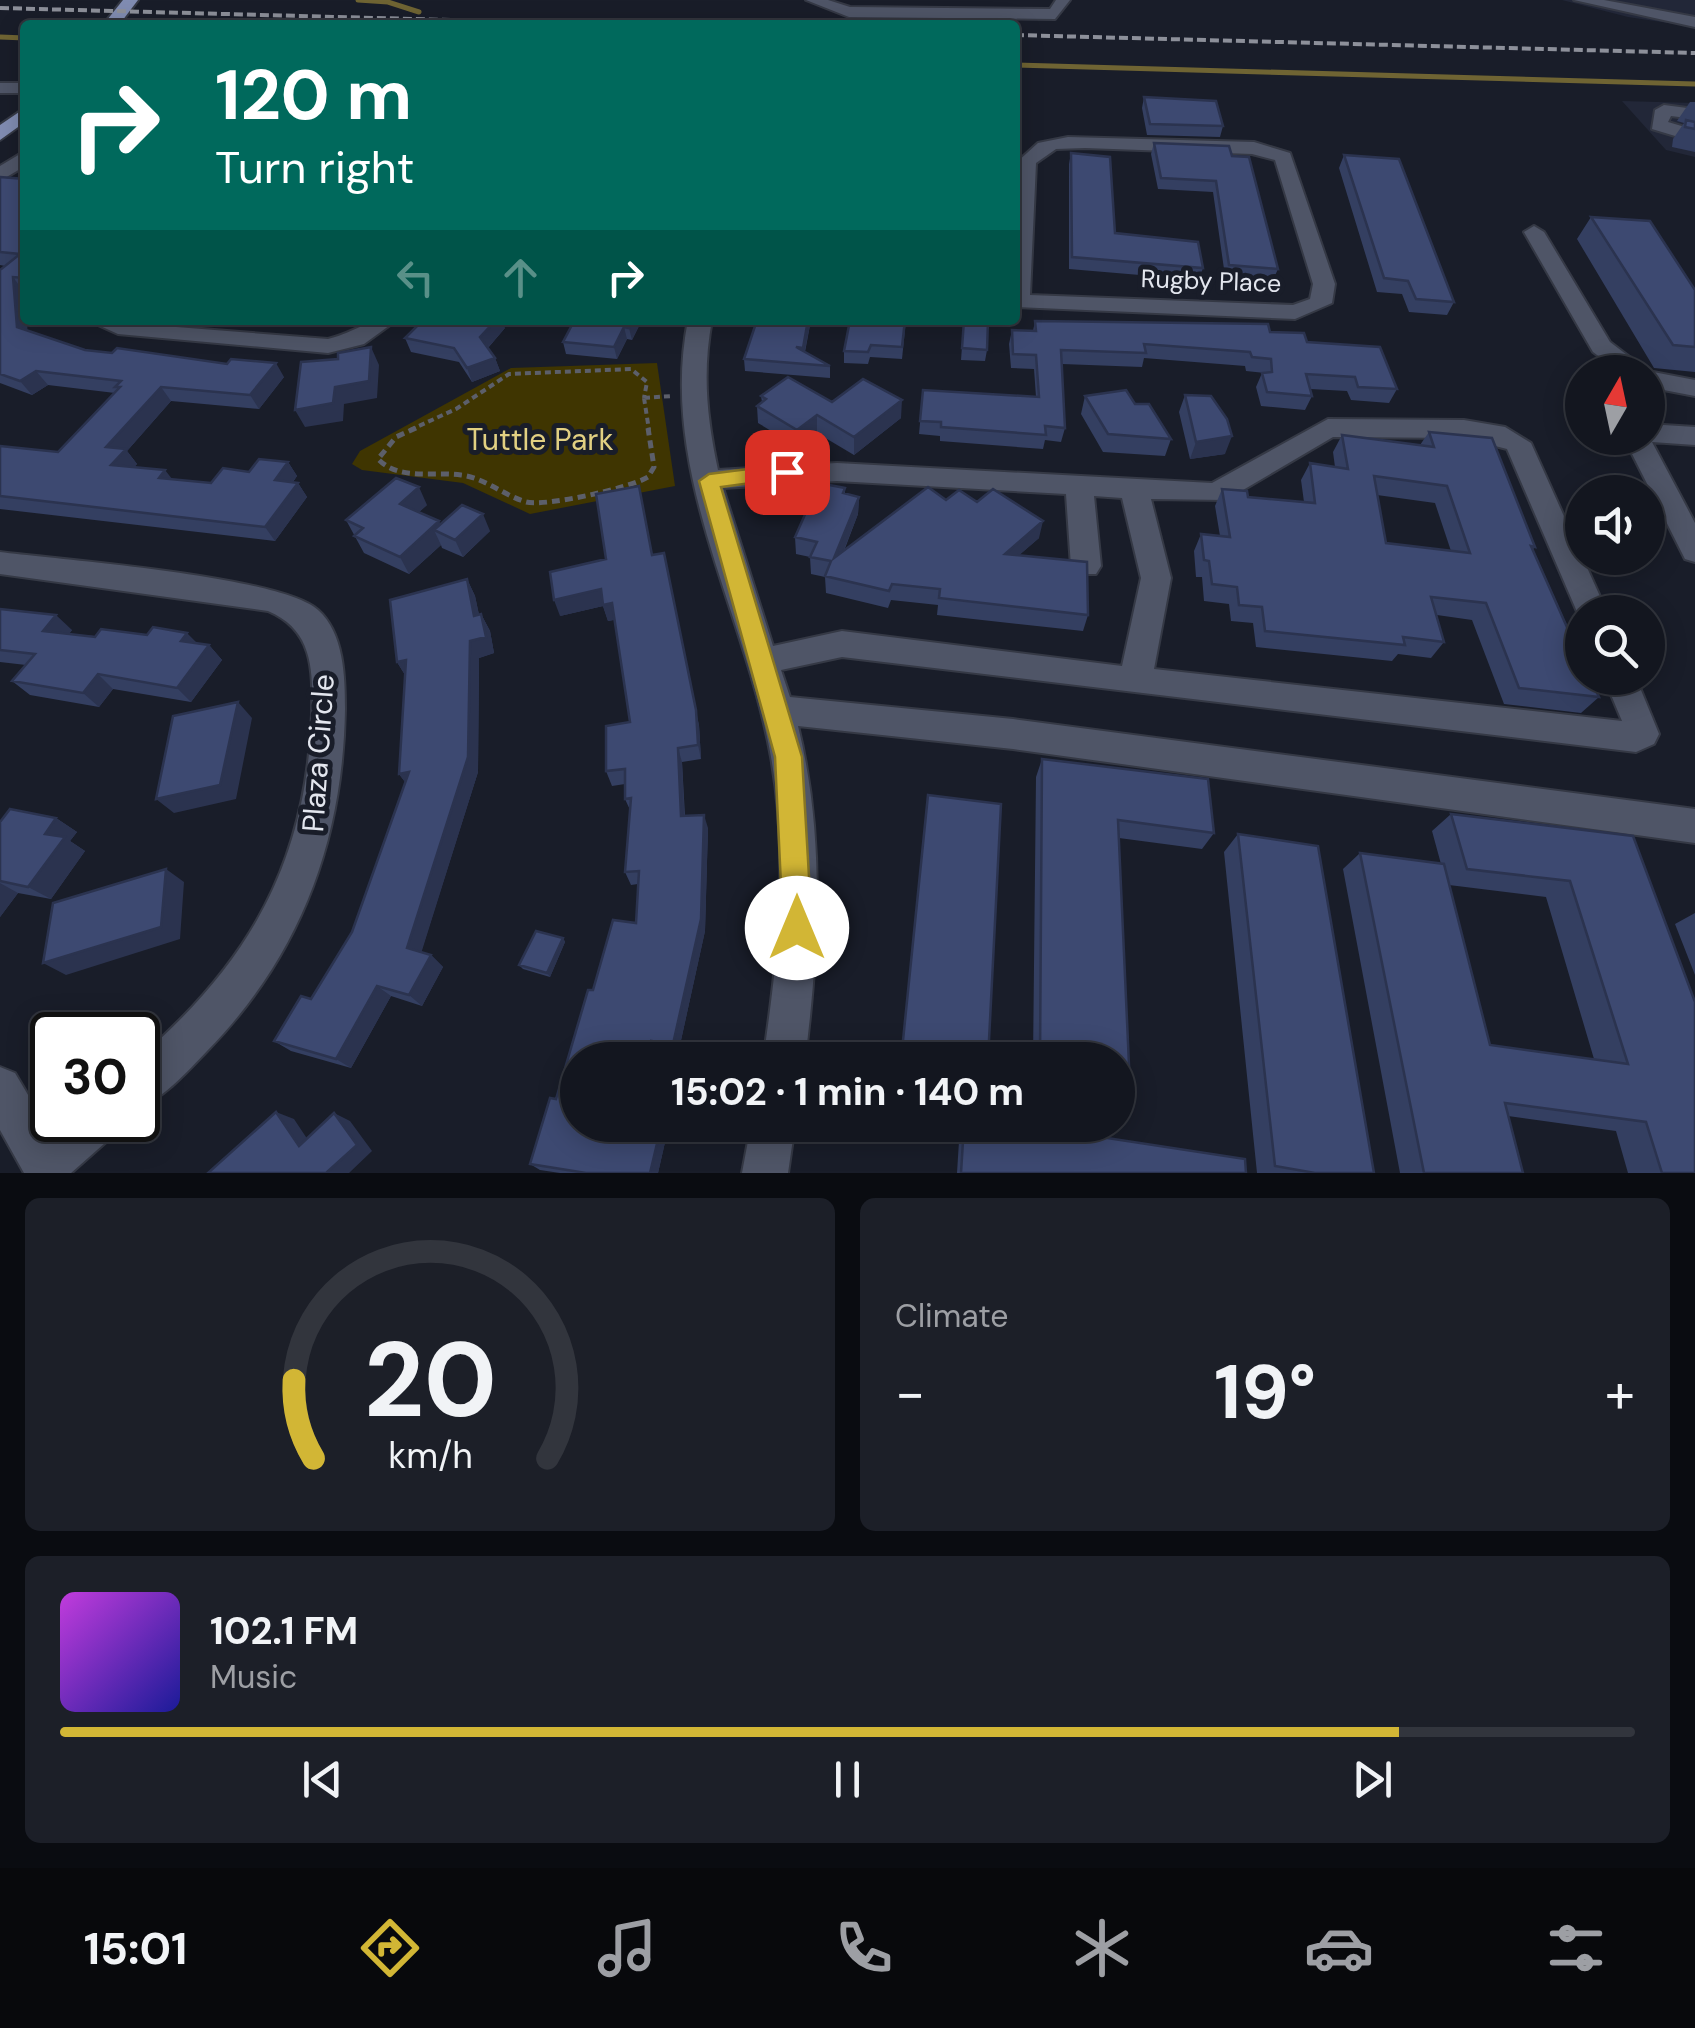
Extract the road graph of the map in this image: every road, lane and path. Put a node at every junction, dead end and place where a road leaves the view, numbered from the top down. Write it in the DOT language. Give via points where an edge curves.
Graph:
graph roads {
  1 [pos="131,0"];
  2 [pos="813,0"];
  3 [pos="1063,0"];
  4 [pos="1581,0"];
  5 [pos="115,20"];
  6 [pos="1695,22"];
  7 [pos="1695,114"];
  8 [pos="20,117"];
  9 [pos="0,134"];
  10 [pos="1695,136"];
  11 [pos="1534,232"];
  12 [pos="1020,245"];
  13 [pos="1020,300"];
  14 [pos="115,325"];
  15 [pos="377,325"];
  16 [pos="699,325"];
  17 [pos="1613,355"];
  18 [pos="1665,383"];
  19 [pos="1695,388"];
  20 [pos="690,394"];
  21 [pos="644,398"];
  22 [pos="1665,435"];
  23 [pos="1695,436"];
  24 [pos="1646,455"];
  25 [pos="709,481"];
  26 [pos="1079,483"];
  27 [pos="1134,488"];
  28 [pos="1695,550"];
  29 [pos="0,563"];
  30 [pos="1086,566"];
  31 [pos="1585,595"];
  32 [pos="763,661"];
  33 [pos="1135,681"];
  34 [pos="1628,695"];
  35 [pos="778,710"];
  36 [pos="1695,826"];
  37 [pos="786,1042"];
  38 [pos="160,1065"];
  39 [pos="0,1088"];
  40 [pos="75,1142"];
  41 [pos="770,1142"];
  42 [pos="47,1169"];
  43 [pos="765,1173"];
  1 -- 5 [label="main road"];
  2 -- 3 [label="street" via="842,11 1032,16 1058,12"];
  4 -- 6 [label="street"];
  7 -- 10 [label="street" via="1664,110 1658,124"];
  8 -- 9 [label="main road"];
  11 -- 17 [label="street" via="1601,346"];
  12 -- 13 [label="street, Rugby Place" via="1026,163 1038,149 1071,142 1275,152 1288,162 1326,291 1321,303 1295,312"];
  14 -- 15 [label="street" via="310,346 356,339"];
  16 -- 20 [label="street" via="689,359"];
  18 -- 19 [label="street"];
  20 -- 21 [label="path"];
  20 -- 25 [label="street"];
  21 -- 21 [label="path" via="647,382 631,369 523,370 396,437 378,458 394,470 475,478 522,501 564,502 626,488 653,472"];
  22 -- 23 [label="street"];
  24 -- 28 [label="street"];
  25 -- 26 [label="street" via="787,472"];
  25 -- 32 [label="street"];
  26 -- 27 [label="street"];
  26 -- 30 [label="street"];
  27 -- 31 [label="street" via="1228,490 1328,428 1496,432 1518,443"];
  27 -- 33 [label="street" via="1156,578"];
  29 -- 38 [label="street, Plaza Circle" via="270,599 305,616 323,644 328,692 319,797 292,898 228,997"];
  32 -- 33 [label="street" via="856,645"];
  32 -- 35 [label="street"];
  33 -- 34 [label="street" via="1636,737 1642,726"];
  35 -- 36 [label="street" via="1013,734"];
  35 -- 37 [label="street" via="793,790 798,901"];
  39 -- 42 [label="street"];
  40 -- 42 [label="street"];
  41 -- 43 [label="street"];
}
